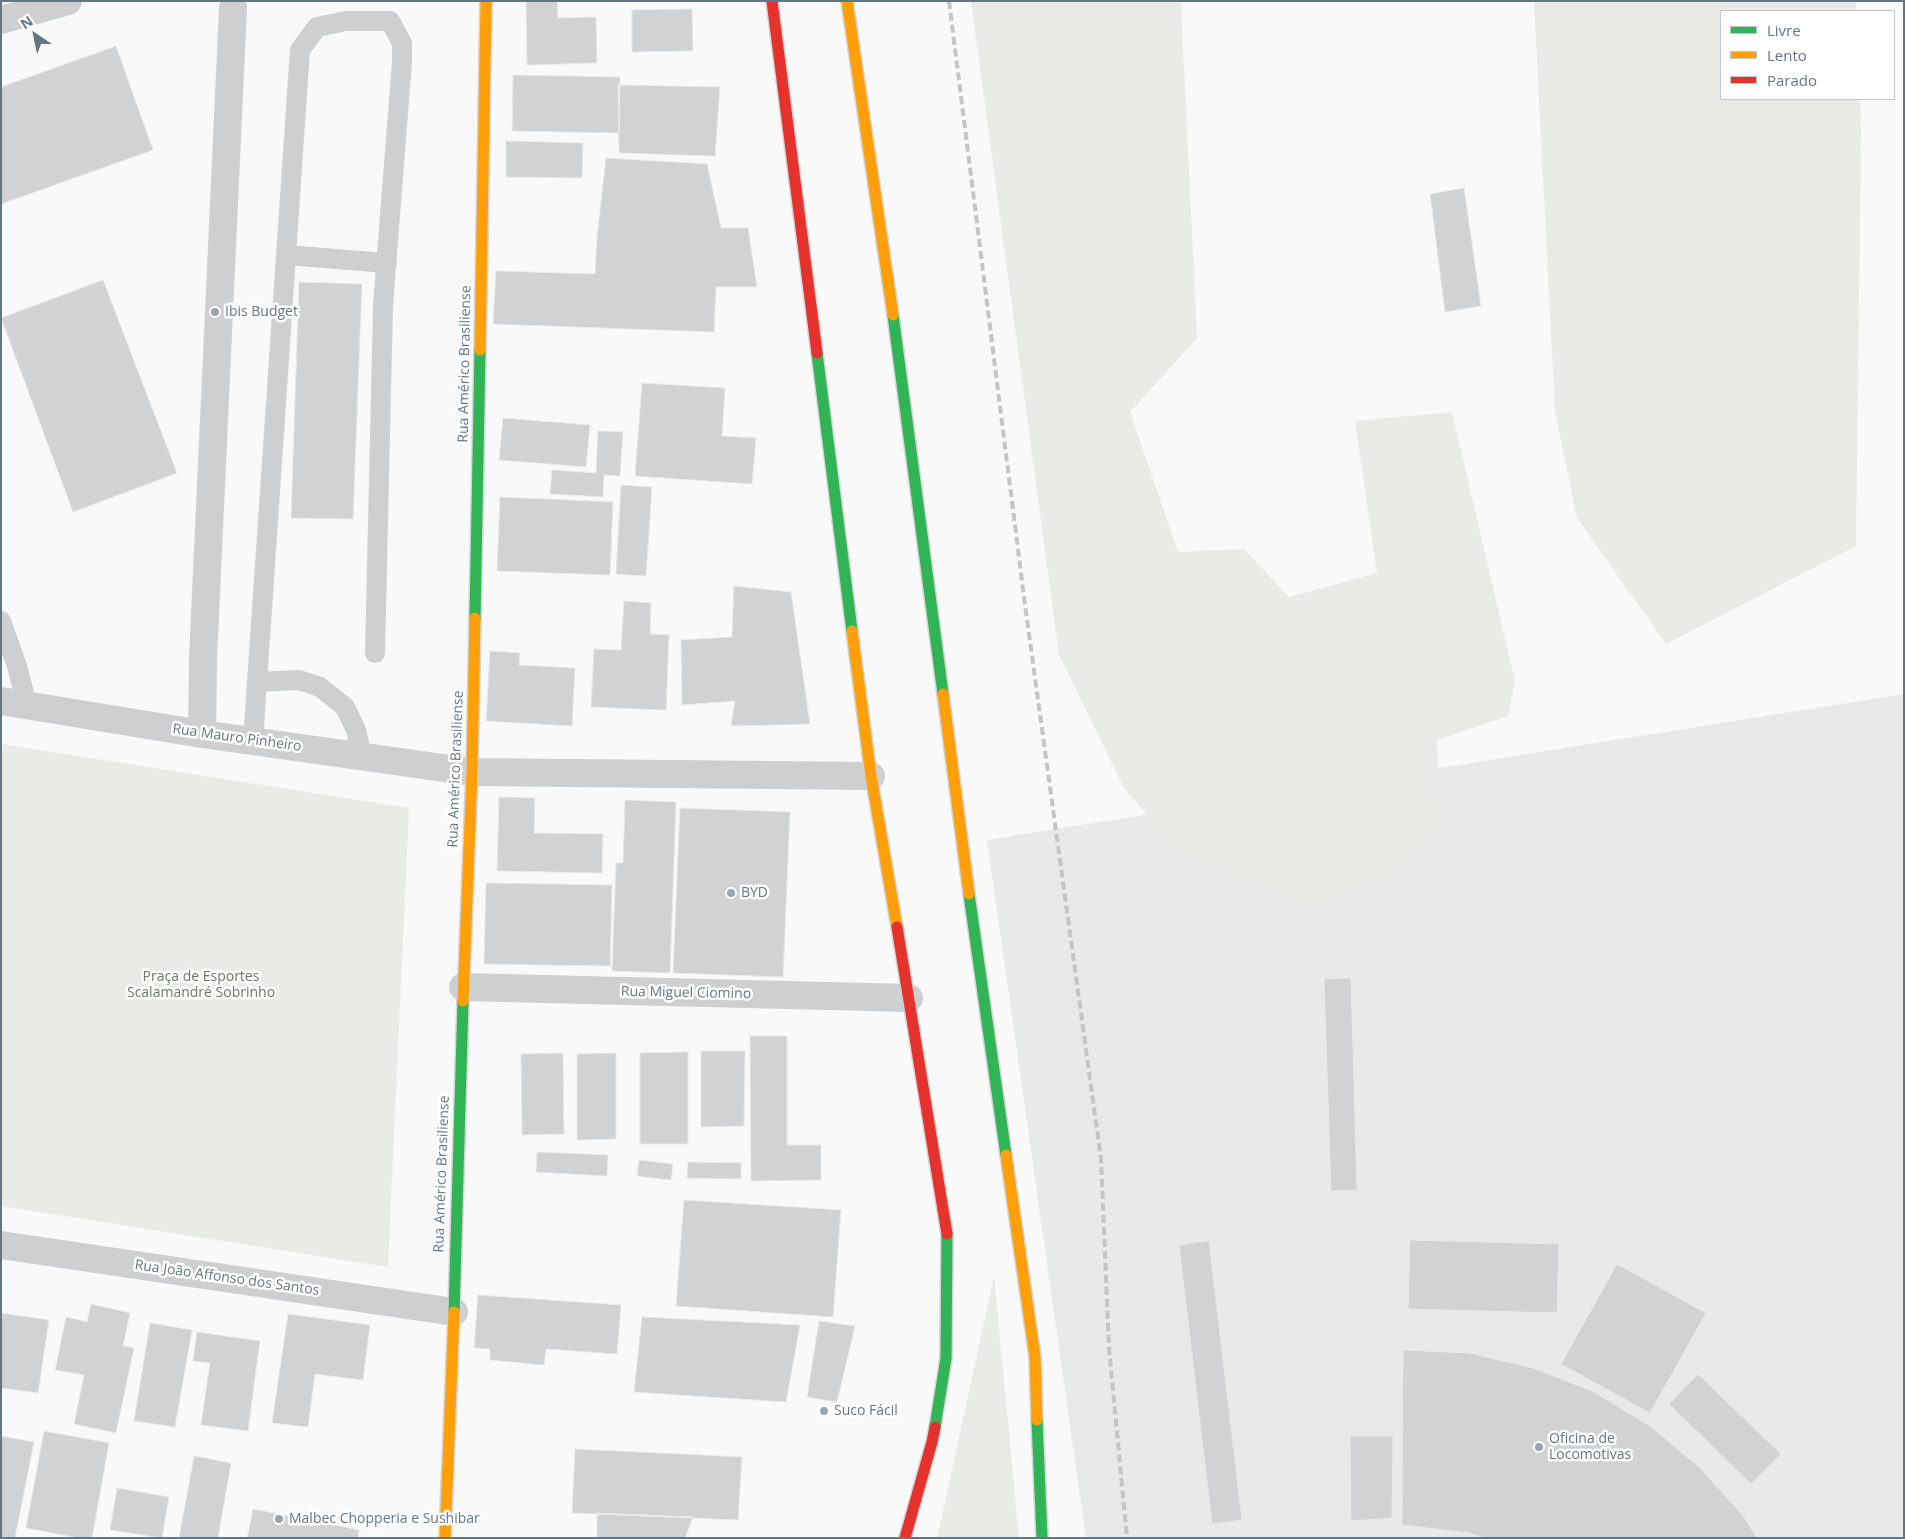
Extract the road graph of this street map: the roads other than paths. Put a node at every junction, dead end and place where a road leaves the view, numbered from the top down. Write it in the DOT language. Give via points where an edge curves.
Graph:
graph roads {
  1 [pos="68,1"];
  2 [pos="486,1"];
  3 [pos="772,1"];
  4 [pos="847,1"];
  5 [pos="30,6"];
  6 [pos="233,8"];
  7 [pos="1,20"];
  8 [pos="286,255"];
  9 [pos="387,264"];
  10 [pos="1,621"];
  11 [pos="375,652"];
  12 [pos="257,682"];
  13 [pos="14,703"];
  14 [pos="202,734"];
  15 [pos="253,741"];
  16 [pos="362,757"];
  17 [pos="472,772"];
  18 [pos="871,776"];
  19 [pos="463,987"];
  20 [pos="909,998"];
  21 [pos="1,1244"];
  22 [pos="454,1312"];
  23 [pos="445,1538"];
  24 [pos="905,1538"];
  25 [pos="1042,1538"];
  1 -- 5 [label="street"];
  2 -- 17 [label="main road, Rua Américo Brasiliense"];
  3 -- 18 [label="main road"];
  4 -- 25 [label="main road" via="1035,1357"];
  5 -- 7 [label="street"];
  6 -- 14 [label="street"];
  8 -- 9 [label="lane"];
  8 -- 9 [label="lane" via="300,50 317,27 346,21 390,21 402,43 402,62"];
  8 -- 12 [label="lane"];
  9 -- 11 [label="lane" via="383,306"];
  10 -- 13 [label="lane" via="17,666"];
  12 -- 15 [label="lane"];
  12 -- 16 [label="lane" via="299,680 320,687 345,706 356,730"];
  13 -- 14 [label="street, Rua Mauro Pinheiro"];
  14 -- 15 [label="street, Rua Mauro Pinheiro"];
  15 -- 16 [label="street, Rua Mauro Pinheiro"];
  16 -- 17 [label="street, Rua Mauro Pinheiro"];
  17 -- 18 [label="street, Rua Mauro Pinheiro"];
  17 -- 19 [label="main road, Rua Américo Brasiliense"];
  18 -- 20 [label="main road"];
  19 -- 20 [label="street, Rua Miguel Ciomino"];
  19 -- 22 [label="main road, Rua Américo Brasiliense"];
  20 -- 24 [label="main road" via="946,1236 946,1348 932,1442"];
  21 -- 22 [label="street, Rua João Affonso dos Santos"];
  22 -- 23 [label="main road, Rua Américo Brasiliense"];
}
